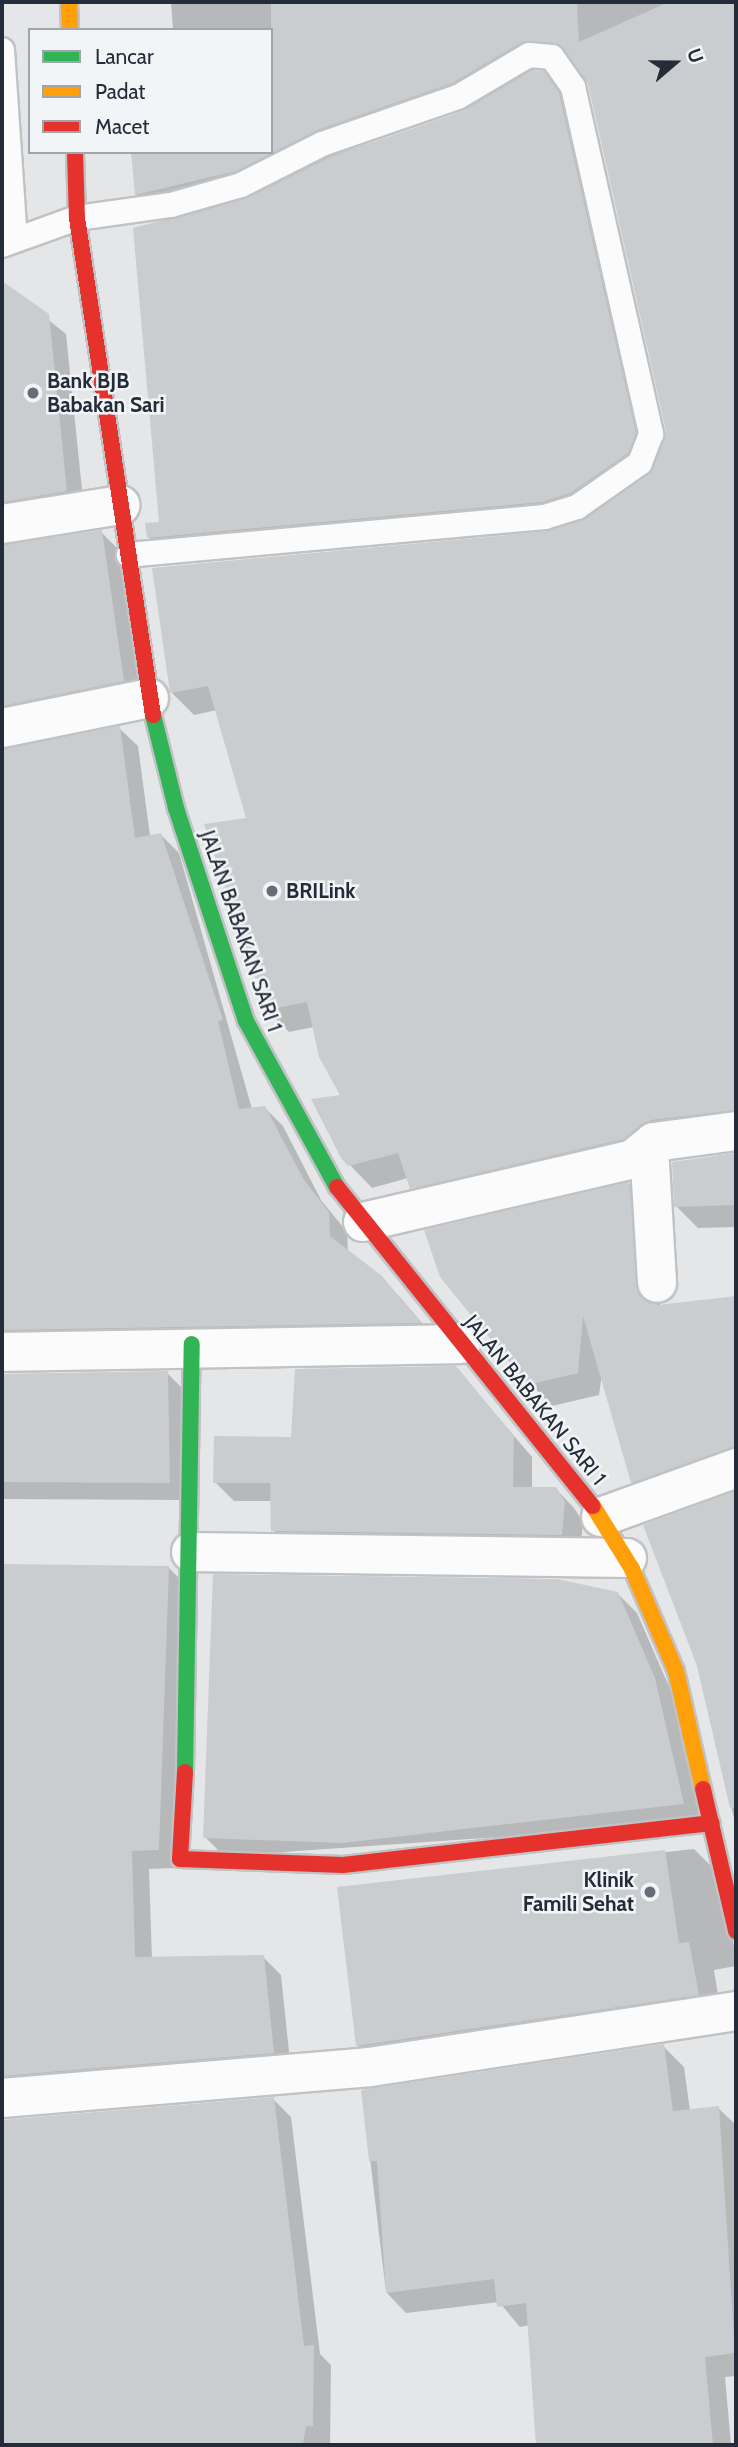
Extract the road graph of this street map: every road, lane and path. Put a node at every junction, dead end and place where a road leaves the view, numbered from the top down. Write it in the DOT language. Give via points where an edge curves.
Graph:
graph roads {
  1 [pos="69,2"];
  2 [pos="70,28"];
  3 [pos="2,50"];
  4 [pos="75,154"];
  5 [pos="77,218"];
  6 [pos="8,242"];
  7 [pos="120,505"];
  8 [pos="2,524"];
  9 [pos="129,555"];
  10 [pos="149,698"];
  11 [pos="2,728"];
  12 [pos="736,1131"];
  13 [pos="649,1147"];
  14 [pos="363,1222"];
  15 [pos="657,1283"];
  16 [pos="192,1344"];
  17 [pos="461,1344"];
  18 [pos="2,1352"];
  19 [pos="736,1468"];
  20 [pos="601,1517"];
  21 [pos="191,1552"];
  22 [pos="626,1558"];
  23 [pos="712,1823"];
  24 [pos="736,1931"];
  25 [pos="736,2011"];
  26 [pos="2,2098"];
  1 -- 2 [label="street"];
  3 -- 6 [label="lane"];
  4 -- 5 [label="street, JALAN BABAKAN SARI 1"];
  5 -- 6 [label="lane"];
  5 -- 7 [label="street, JALAN BABAKAN SARI 1"];
  5 -- 9 [label="lane" via="171,205 242,185 322,144 458,97 544,52 562,66 581,110 651,433 640,463 577,507 545,517"];
  7 -- 8 [label="street"];
  7 -- 9 [label="street, JALAN BABAKAN SARI 1"];
  9 -- 10 [label="street, JALAN BABAKAN SARI 1"];
  10 -- 11 [label="street"];
  10 -- 14 [label="street, JALAN BABAKAN SARI 1" via="176,808 246,1021 323,1170"];
  12 -- 13 [label="street"];
  13 -- 14 [label="street" via="633,1159"];
  13 -- 15 [label="street"];
  14 -- 17 [label="street, JALAN BABAKAN SARI 1"];
  16 -- 17 [label="street"];
  16 -- 18 [label="street"];
  16 -- 21 [label="street"];
  17 -- 20 [label="street, JALAN BABAKAN SARI 1" via="573,1473"];
  19 -- 20 [label="street"];
  20 -- 22 [label="street, JALAN BABAKAN SARI 1"];
  21 -- 22 [label="street"];
  21 -- 23 [label="street" via="180,1859 344,1865"];
  22 -- 23 [label="street, JALAN BABAKAN SARI 1" via="676,1671"];
  23 -- 24 [label="street, JALAN BABAKAN SARI 1"];
  25 -- 26 [label="street" via="370,2067"];
}
